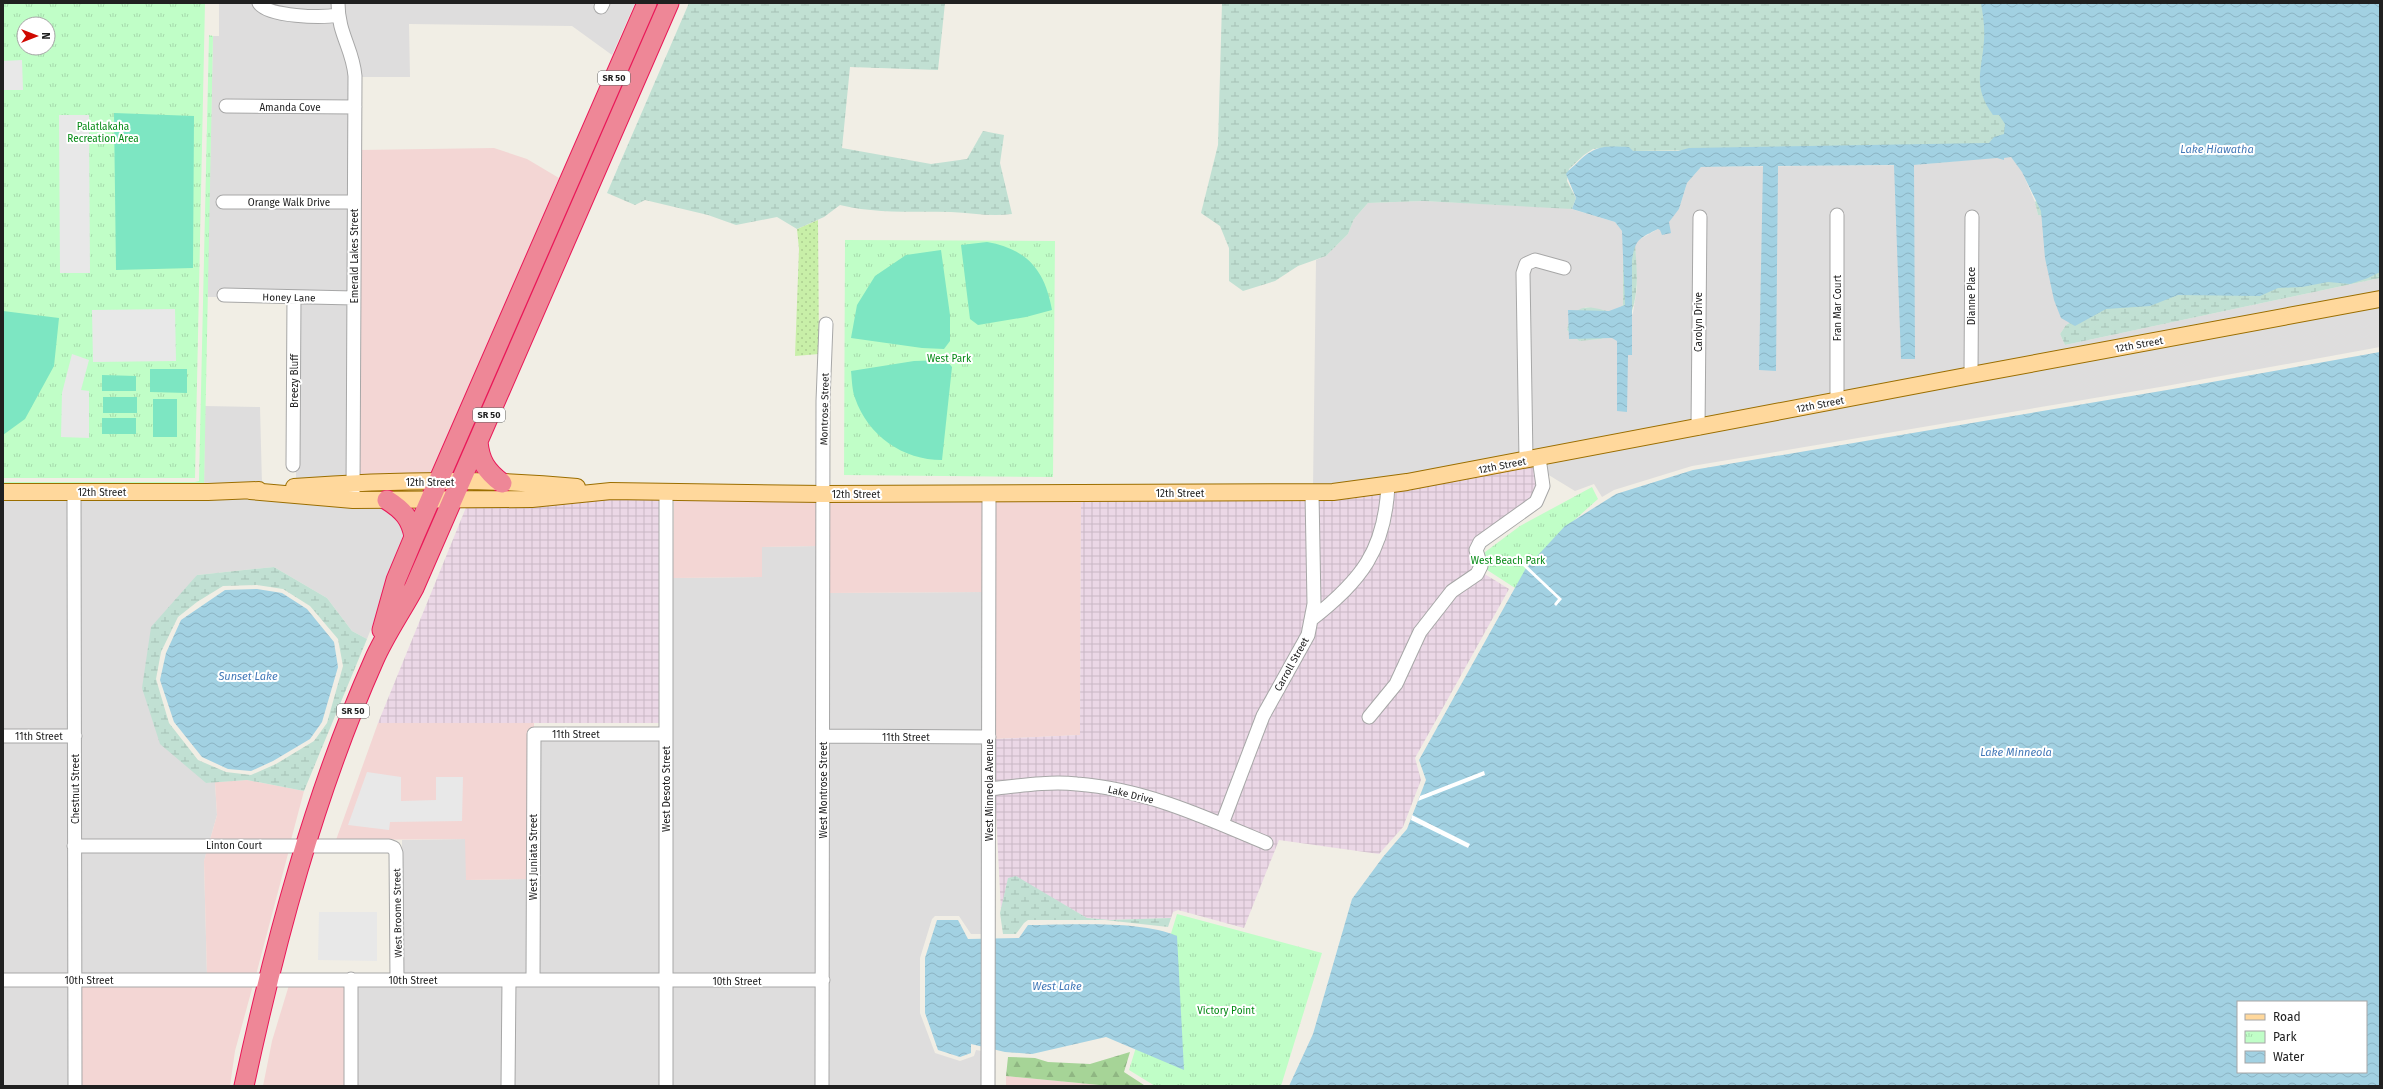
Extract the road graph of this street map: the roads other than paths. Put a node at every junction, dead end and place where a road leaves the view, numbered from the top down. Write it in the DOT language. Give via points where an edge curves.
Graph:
graph roads {
  1 [pos="259,3"];
  2 [pos="646,3"];
  3 [pos="669,3"];
  4 [pos="338,9"];
  5 [pos="226,106"];
  6 [pos="355,107"];
  7 [pos="223,202"];
  8 [pos="354,202"];
  9 [pos="1837,215"];
  10 [pos="1972,217"];
  11 [pos="1700,218"];
  12 [pos="1564,268"];
  13 [pos="224,295"];
  14 [pos="294,297"];
  15 [pos="354,298"];
  16 [pos="2380,299"];
  17 [pos="826,324"];
  18 [pos="1971,375"];
  19 [pos="1838,401"];
  20 [pos="1698,428"];
  21 [pos="478,442"];
  22 [pos="1533,459"];
  23 [pos="293,465"];
  24 [pos="353,482"];
  25 [pos="438,482"];
  26 [pos="460,482"];
  27 [pos="502,483"];
  28 [pos="533,483"];
  29 [pos="1388,485"];
  30 [pos="250,491"];
  31 [pos="611,491"];
  32 [pos="666,491"];
  33 [pos="3,492"];
  34 [pos="74,492"];
  35 [pos="1312,493"];
  36 [pos="824,494"];
  37 [pos="989,494"];
  38 [pos="532,499"];
  39 [pos="353,500"];
  40 [pos="388,500"];
  41 [pos="430,500"];
  42 [pos="452,500"];
  43 [pos="414,537"];
  44 [pos="1312,619"];
  45 [pos="375,659"];
  46 [pos="1370,717"];
  47 [pos="534,734"];
  48 [pos="666,734"];
  49 [pos="3,736"];
  50 [pos="75,736"];
  51 [pos="823,736"];
  52 [pos="989,737"];
  53 [pos="989,789"];
  54 [pos="1222,824"];
  55 [pos="1266,843"];
  56 [pos="307,845"];
  57 [pos="74,846"];
  58 [pos="394,848"];
  59 [pos="269,979"];
  60 [pos="3,980"];
  61 [pos="74,980"];
  62 [pos="351,980"];
  63 [pos="397,980"];
  64 [pos="509,980"];
  65 [pos="533,980"];
  66 [pos="823,980"];
  67 [pos="666,981"];
  68 [pos="75,1086"];
  69 [pos="244,1086"];
  70 [pos="351,1086"];
  71 [pos="508,1086"];
  72 [pos="666,1086"];
  73 [pos="822,1086"];
  74 [pos="988,1086"];
  1 -- 4 [label="street" via="263,8 280,13"];
  2 -- 25 [label="highway, SR 50"];
  3 -- 21 [label="highway, SR 50"];
  4 -- 6 [label="street, Emerald Lakes Street" via="342,36 354,68"];
  5 -- 6 [label="street, Amanda Cove"];
  6 -- 8 [label="street, Emerald Lakes Street"];
  7 -- 8 [label="street, Orange Walk Drive"];
  8 -- 15 [label="street, Emerald Lakes Street"];
  9 -- 19 [label="street, Fran Mar Court"];
  10 -- 18 [label="street, Dianne Place"];
  11 -- 20 [label="street, Carolyn Drive"];
  12 -- 22 [label="street" via="1535,260 1526,264 1523,273"];
  13 -- 14 [label="street, Honey Lane"];
  14 -- 15 [label="street, Honey Lane"];
  14 -- 23 [label="street, Breezy Bluff"];
  15 -- 24 [label="street, Emerald Lakes Street"];
  16 -- 18 [label="main road, 12th Street"];
  17 -- 36 [label="street, Montrose Street" via="823,401"];
  18 -- 19 [label="main road, 12th Street"];
  19 -- 20 [label="main road, 12th Street"];
  20 -- 22 [label="main road, 12th Street"];
  21 -- 26 [label="highway, SR 50"];
  21 -- 27 [label="highway" via="479,456 484,467"];
  22 -- 29 [label="main road, 12th Street"];
  22 -- 46 [label="street" via="1543,486 1536,502 1480,542 1476,550 1481,566 1477,574 1452,591 1420,632 1396,684"];
  24 -- 25 [label="main road, 12th Street"];
  24 -- 30 [label="main road, 12th Street"];
  24 -- 39 [label="street, Emerald Lakes Street"];
  25 -- 26 [label="main road, 12th Street"];
  25 -- 41 [label="highway, SR 50"];
  26 -- 27 [label="main road, 12th Street"];
  26 -- 42 [label="highway, SR 50"];
  27 -- 28 [label="main road, 12th Street"];
  28 -- 31 [label="main road, 12th Street"];
  28 -- 38 [label="street"];
  29 -- 35 [label="main road, 12th Street"];
  29 -- 44 [label="street" via="1384,524 1374,552 1349,587"];
  30 -- 34 [label="main road, 12th Street"];
  30 -- 39 [label="main road, 12th Street"];
  31 -- 32 [label="main road, 12th Street"];
  31 -- 38 [label="main road, 12th Street"];
  32 -- 36 [label="main road, 12th Street"];
  32 -- 48 [label="street, West Desoto Street"];
  33 -- 34 [label="main road, 12th Street"];
  34 -- 50 [label="street, Chestnut Street"];
  35 -- 37 [label="main road, 12th Street"];
  35 -- 44 [label="street, Carroll Street"];
  36 -- 37 [label="main road, 12th Street"];
  36 -- 51 [label="street, West Montrose Street"];
  37 -- 52 [label="street, West Minneola Avenue"];
  38 -- 42 [label="main road, 12th Street"];
  39 -- 40 [label="main road, 12th Street"];
  40 -- 41 [label="main road, 12th Street"];
  40 -- 43 [label="highway" via="408,517"];
  41 -- 42 [label="main road, 12th Street"];
  41 -- 43 [label="highway, SR 50"];
  42 -- 45 [label="highway, SR 50" via="414,588"];
  43 -- 45 [label="highway, SR 50" via="396,580"];
  44 -- 54 [label="street, Carroll Street" via="1302,648 1263,716"];
  45 -- 56 [label="highway, SR 50" via="339,749"];
  47 -- 48 [label="street, 11th Street"];
  47 -- 65 [label="street, West Juniata Street"];
  48 -- 67 [label="street, West Desoto Street"];
  49 -- 50 [label="street, 11th Street"];
  50 -- 57 [label="street, Chestnut Street"];
  51 -- 52 [label="street, 11th Street"];
  51 -- 66 [label="street, West Montrose Street"];
  52 -- 53 [label="street, West Minneola Avenue"];
  53 -- 54 [label="street, Lake Drive" via="1056,783 1102,787 1168,804"];
  53 -- 74 [label="street, West Minneola Avenue"];
  54 -- 55 [label="street, Lake Drive"];
  56 -- 57 [label="street, Linton Court"];
  56 -- 58 [label="street, Linton Court"];
  56 -- 59 [label="highway, SR 50"];
  57 -- 61 [label="street, Chestnut Street"];
  58 -- 63 [label="street, West Broome Street"];
  59 -- 61 [label="street, 10th Street"];
  59 -- 62 [label="street, 10th Street"];
  59 -- 69 [label="highway, SR 50"];
  60 -- 61 [label="street, 10th Street"];
  61 -- 68 [label="street, Chestnut Street"];
  62 -- 63 [label="street, 10th Street"];
  62 -- 70 [label="street"];
  63 -- 64 [label="street, 10th Street"];
  64 -- 65 [label="street, 10th Street"];
  64 -- 71 [label="street"];
  65 -- 67 [label="street, 10th Street"];
  66 -- 67 [label="street, 10th Street"];
  66 -- 73 [label="street, West Montrose Street"];
  67 -- 72 [label="street, West Desoto Street"];
}
